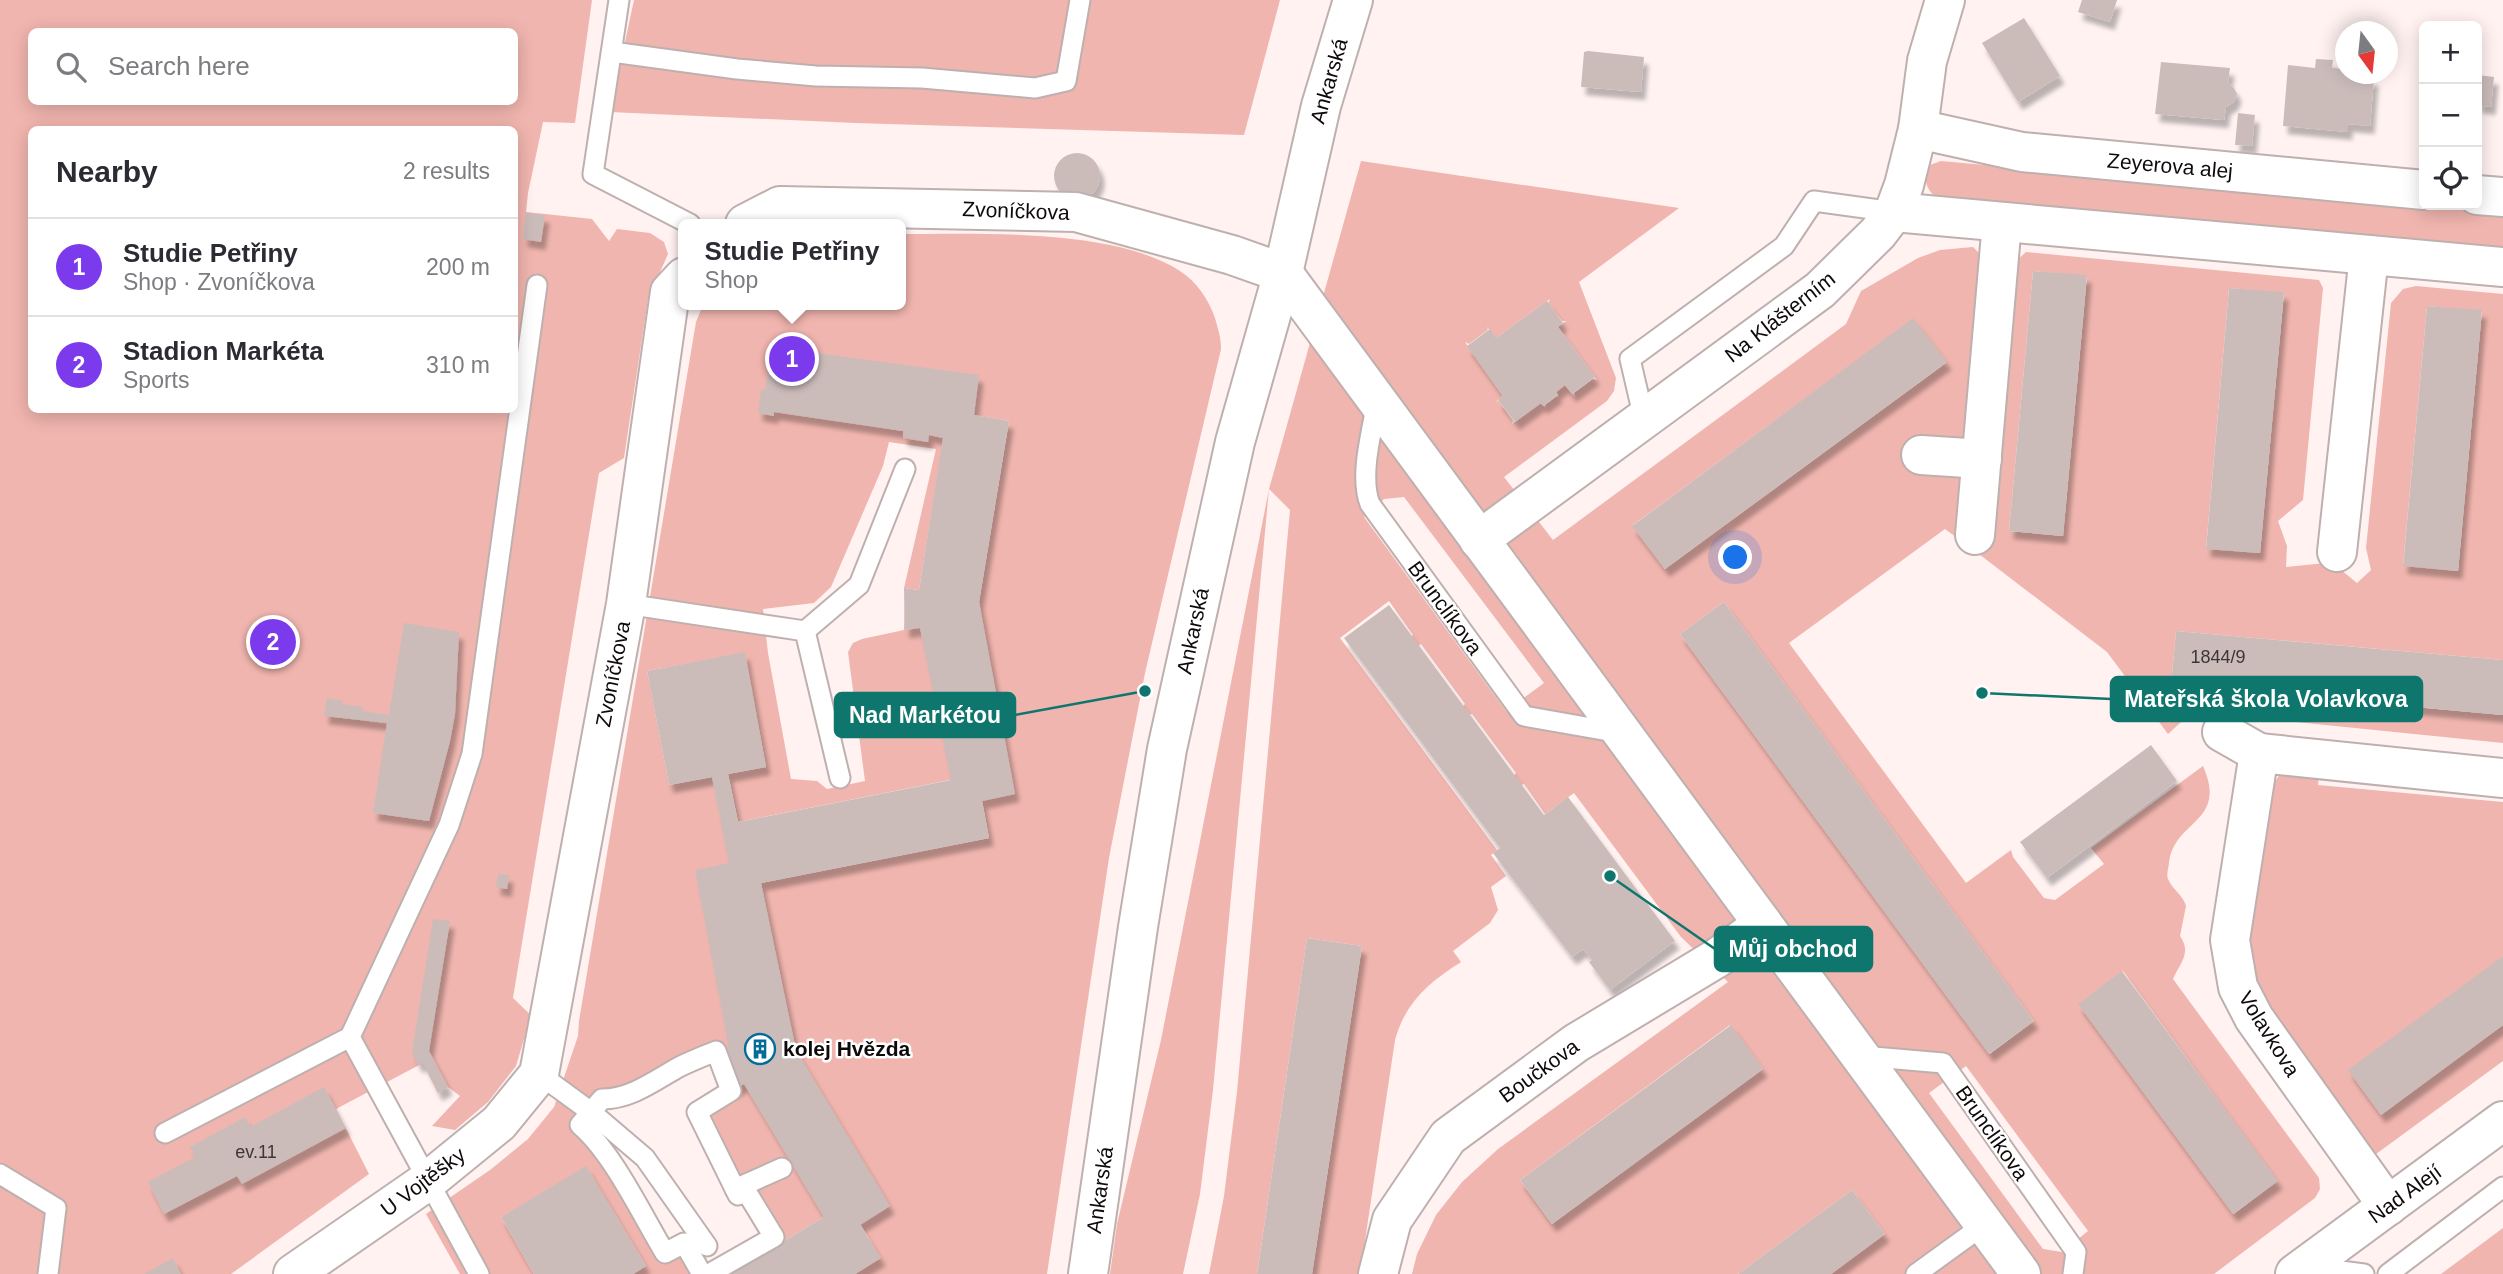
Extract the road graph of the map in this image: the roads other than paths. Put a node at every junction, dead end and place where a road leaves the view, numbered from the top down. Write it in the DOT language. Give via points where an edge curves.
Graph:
graph roads {
  1 [pos="619,0"];
  2 [pos="1080,0"];
  3 [pos="1353,0"];
  4 [pos="1945,0"];
  5 [pos="612,52"];
  6 [pos="1918,129"];
  7 [pos="2419,190"];
  8 [pos="2482,195"];
  9 [pos="2503,197"];
  10 [pos="1894,212"];
  11 [pos="680,219"];
  12 [pos="755,219"];
  13 [pos="2002,222"];
  14 [pos="2369,255"];
  15 [pos="2503,267"];
  16 [pos="1283,273"];
  17 [pos="678,283"];
  18 [pos="537,285"];
  19 [pos="1377,401"];
  20 [pos="1644,419"];
  21 [pos="1921,455"];
  22 [pos="1982,459"];
  23 [pos="905,469"];
  24 [pos="1975,535"];
  25 [pos="1479,540"];
  26 [pos="2337,552"];
  27 [pos="626,604"];
  28 [pos="804,631"];
  29 [pos="2222,732"];
  30 [pos="1622,733"];
  31 [pos="2259,753"];
  32 [pos="840,778"];
  33 [pos="2503,778"];
  34 [pos="1763,924"];
  35 [pos="350,1037"];
  36 [pos="1860,1056"];
  37 [pos="539,1074"];
  38 [pos="591,1112"];
  39 [pos="2503,1121"];
  40 [pos="165,1133"];
  41 [pos="782,1168"];
  42 [pos="0,1174"];
  43 [pos="429,1180"];
  44 [pos="2503,1186"];
  45 [pos="735,1189"];
  46 [pos="2388,1206"];
  47 [pos="1985,1224"];
  48 [pos="707,1246"];
  49 [pos="2301,1270"];
  50 [pos="48,1274"];
  51 [pos="293,1274"];
  52 [pos="479,1274"];
  53 [pos="702,1274"];
  54 [pos="709,1274"];
  55 [pos="1088,1274"];
  56 [pos="1378,1274"];
  57 [pos="1916,1274"];
  58 [pos="2021,1274"];
  59 [pos="2073,1274"];
  60 [pos="2364,1274"];
  61 [pos="2388,1274"];
  1 -- 5 [label="lane"];
  2 -- 5 [label="lane" via="1066,81 1035,88 922,78 816,76"];
  3 -- 16 [label="street, Ankarská" via="1321,106"];
  4 -- 6 [label="street, Na Klášterním" via="1927,61"];
  5 -- 11 [label="lane" via="593,174"];
  6 -- 7 [label="street, Zeyerova alej" via="2022,152"];
  6 -- 10 [label="street, Na Klášterním"];
  8 -- 9 [label="street"];
  10 -- 13 [label="street"];
  10 -- 20 [label="street, Na Klášterním" via="1820,290"];
  10 -- 20 [label="lane" via="1814,201 1783,246 1630,359"];
  12 -- 16 [label="street, Zvoníčkova" via="780,206 1076,212"];
  13 -- 14 [label="street"];
  13 -- 22 [label="street"];
  14 -- 15 [label="street"];
  14 -- 26 [label="street"];
  16 -- 19 [label="street"];
  16 -- 55 [label="street, Ankarská" via="1235,442 1167,749"];
  17 -- 27 [label="street, Zvoníčkova" via="670,292"];
  18 -- 35 [label="lane" via="472,754 449,825"];
  19 -- 25 [label="street"];
  19 -- 30 [label="lane, Brunclíkova" via="1367,463 1370,504 1524,716"];
  20 -- 25 [label="street, Na Klášterním"];
  21 -- 22 [label="street"];
  22 -- 24 [label="street"];
  23 -- 28 [label="lane" via="859,585"];
  25 -- 30 [label="street"];
  27 -- 28 [label="lane"];
  27 -- 37 [label="street, Zvoníčkova"];
  28 -- 32 [label="lane"];
  29 -- 31 [label="street"];
  30 -- 34 [label="street"];
  31 -- 33 [label="street"];
  31 -- 46 [label="street, Volavkova" via="2230,940 2238,987 2254,1018"];
  34 -- 36 [label="street"];
  34 -- 56 [label="street, Boučkova" via="1717,958 1576,1043 1448,1137 1391,1220"];
  35 -- 40 [label="lane"];
  35 -- 43 [label="lane"];
  36 -- 47 [label="street"];
  36 -- 59 [label="lane, Brunclíkova" via="1943,1063 2076,1252"];
  37 -- 38 [label="lane"];
  37 -- 43 [label="street, U Vojtěšky" via="499,1123"];
  38 -- 45 [label="lane" via="602,1099 639,1090 716,1051 731,1091 697,1112"];
  38 -- 48 [label="lane" via="645,1158"];
  38 -- 53 [label="lane" via="580,1125 594,1137 665,1253 684,1243"];
  39 -- 46 [label="street, Nad Alejí"];
  41 -- 45 [label="lane"];
  42 -- 50 [label="lane" via="56,1208"];
  43 -- 51 [label="street, U Vojtěšky"];
  43 -- 52 [label="lane"];
  44 -- 61 [label="lane"];
  45 -- 54 [label="lane" via="738,1195 746,1191 774,1237"];
  46 -- 49 [label="street, Nad Alejí"];
  47 -- 57 [label="lane"];
  47 -- 58 [label="street"];
  49 -- 60 [label="lane, Nad Alejí"];
}
